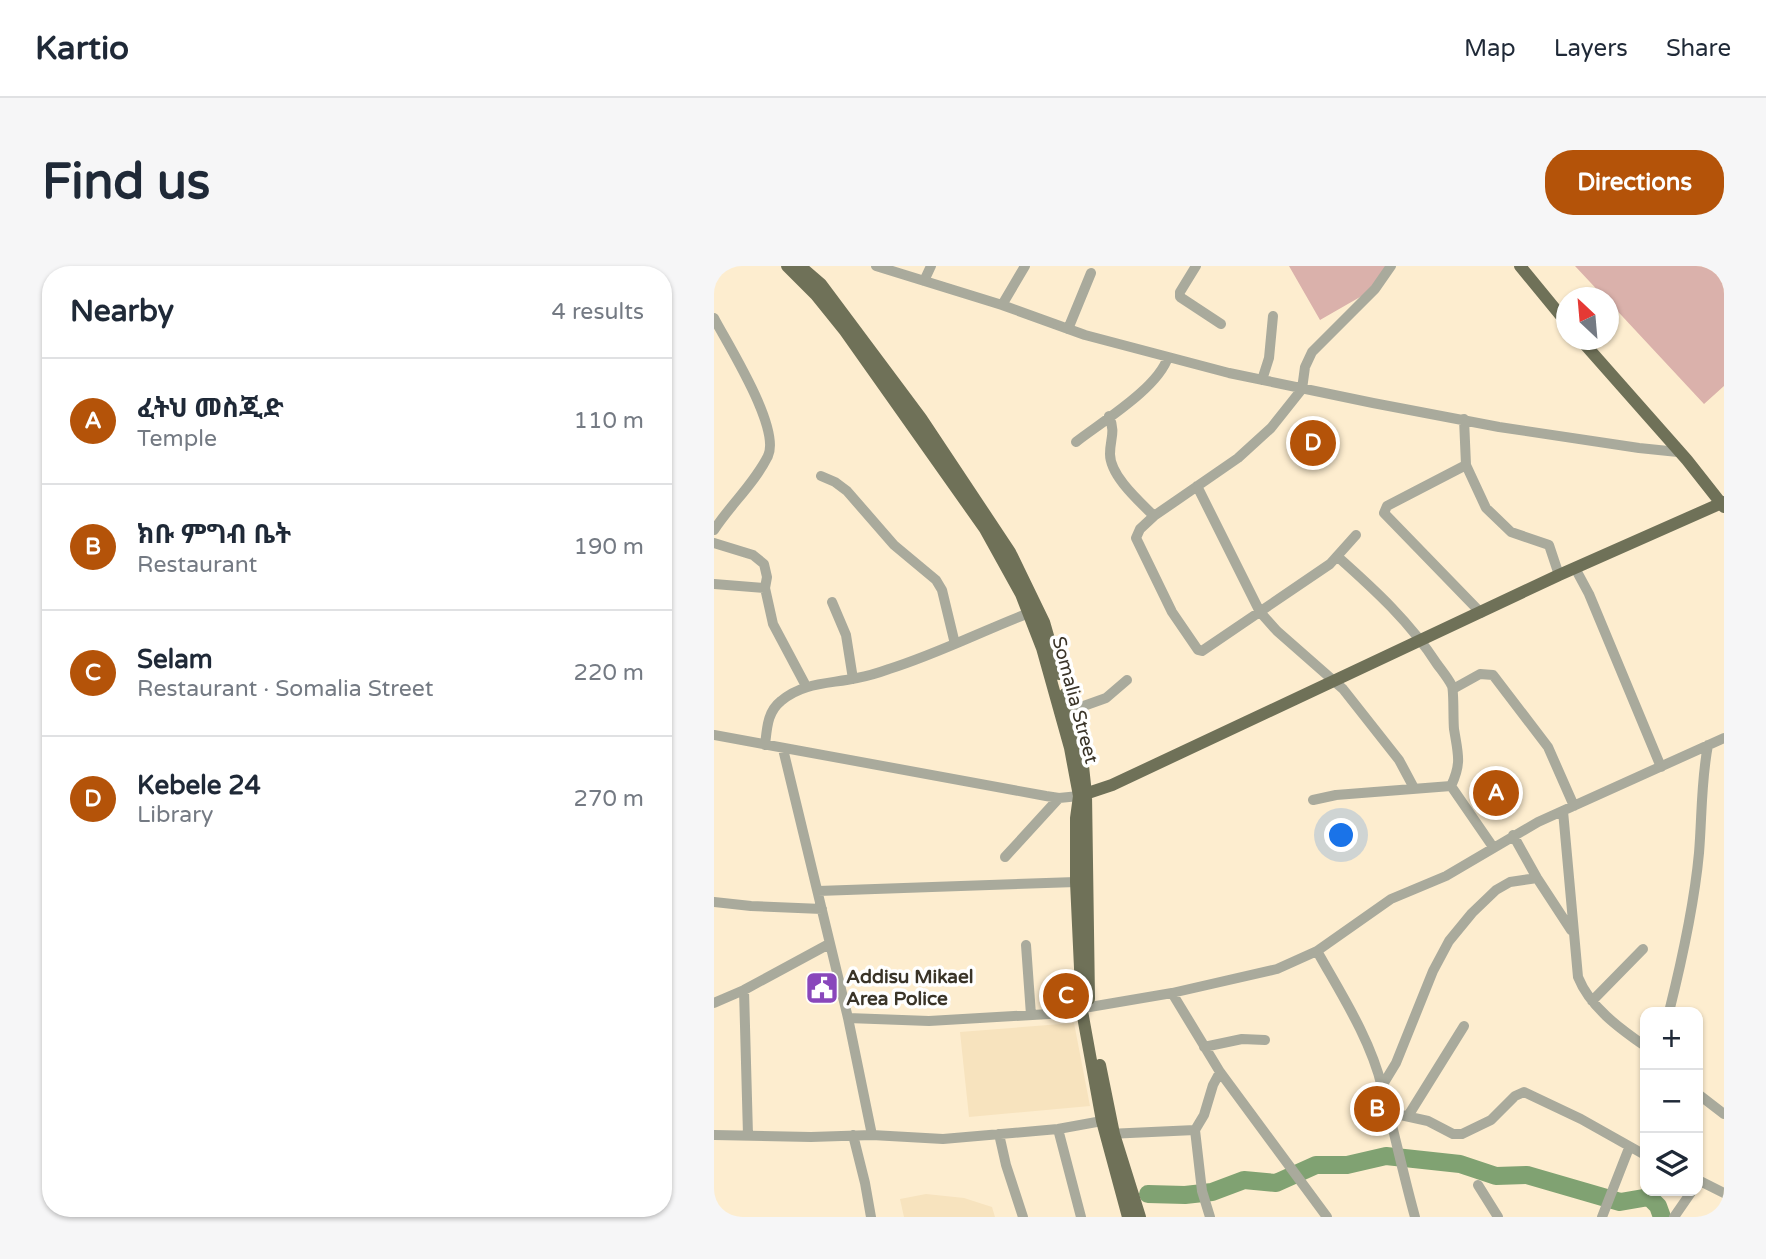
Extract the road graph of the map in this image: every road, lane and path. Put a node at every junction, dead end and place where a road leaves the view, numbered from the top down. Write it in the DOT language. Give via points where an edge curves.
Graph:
graph roads {
  1 [pos="787,266"];
  2 [pos="800,266"];
  3 [pos="876,266"];
  4 [pos="931,266"];
  5 [pos="1025,266"];
  6 [pos="1196,266"];
  7 [pos="1391,266"];
  8 [pos="1520,266"];
  9 [pos="1091,273"];
  10 [pos="924,281"];
  11 [pos="1002,305"];
  12 [pos="1556,310"];
  13 [pos="1273,316"];
  14 [pos="714,318"];
  15 [pos="1221,324"];
  16 [pos="1068,329"];
  17 [pos="1590,350"];
  18 [pos="1168,357"];
  19 [pos="1262,380"];
  20 [pos="1302,389"];
  21 [pos="1109,416"];
  22 [pos="1464,419"];
  23 [pos="1076,442"];
  24 [pos="1678,452"];
  25 [pos="1466,465"];
  26 [pos="821,476"];
  27 [pos="1197,486"];
  28 [pos="1723,504"];
  29 [pos="1154,516"];
  30 [pos="714,530"];
  31 [pos="1356,535"];
  32 [pos="714,543"];
  33 [pos="1338,557"];
  34 [pos="1575,568"];
  35 [pos="1559,575"];
  36 [pos="714,584"];
  37 [pos="765,588"];
  38 [pos="832,602"];
  39 [pos="1259,612"];
  40 [pos="1481,612"];
  41 [pos="1029,613"];
  42 [pos="1421,640"];
  43 [pos="955,644"];
  44 [pos="853,679"];
  45 [pos="1127,680"];
  46 [pos="1335,680"];
  47 [pos="806,686"];
  48 [pos="1453,689"];
  49 [pos="1065,712"];
  50 [pos="714,735"];
  51 [pos="1724,738"];
  52 [pos="765,745"];
  53 [pos="1708,746"];
  54 [pos="783,749"];
  55 [pos="1661,766"];
  56 [pos="1451,786"];
  57 [pos="1414,788"];
  58 [pos="1082,795"];
  59 [pos="1059,798"];
  60 [pos="1313,800"];
  61 [pos="1574,806"];
  62 [pos="1563,811"];
  63 [pos="1513,835"];
  64 [pos="1493,847"];
  65 [pos="1006,857"];
  66 [pos="1537,878"];
  67 [pos="1076,882"];
  68 [pos="818,891"];
  69 [pos="714,902"];
  70 [pos="822,909"];
  71 [pos="1572,932"];
  72 [pos="829,944"];
  73 [pos="1026,945"];
  74 [pos="1643,949"];
  75 [pos="1317,951"];
  76 [pos="744,990"];
  77 [pos="1172,993"];
  78 [pos="1592,1001"];
  79 [pos="714,1003"];
  80 [pos="1671,1007"];
  81 [pos="1085,1010"];
  82 [pos="1031,1015"];
  83 [pos="848,1018"];
  84 [pos="1464,1026"];
  85 [pos="1265,1040"];
  86 [pos="1640,1042"];
  87 [pos="1204,1047"];
  88 [pos="1220,1072"];
  89 [pos="1382,1086"];
  90 [pos="1703,1098"];
  91 [pos="1387,1112"];
  92 [pos="1724,1114"];
  93 [pos="1408,1116"];
  94 [pos="1102,1121"];
  95 [pos="1058,1129"];
  96 [pos="1195,1130"];
  97 [pos="999,1134"];
  98 [pos="1110,1134"];
  99 [pos="714,1135"];
  100 [pos="748,1135"];
  101 [pos="872,1135"];
  102 [pos="853,1136"];
  103 [pos="1629,1148"];
  104 [pos="1640,1153"];
  105 [pos="1703,1184"];
  106 [pos="1478,1185"];
  107 [pos="1724,1193"];
  108 [pos="1689,1196"];
  109 [pos="871,1217"];
  110 [pos="1023,1217"];
  111 [pos="1081,1217"];
  112 [pos="1128,1217"];
  113 [pos="1140,1217"];
  114 [pos="1210,1217"];
  115 [pos="1328,1217"];
  116 [pos="1415,1217"];
  117 [pos="1498,1217"];
  118 [pos="1602,1217"];
  119 [pos="1674,1217"];
  1 -- 41 [label="main road, Somalia Street" via="838,321 985,529"];
  2 -- 49 [label="main road" via="821,284 882,364 1010,552 1044,622"];
  3 -- 10 [label="street"];
  4 -- 10 [label="street"];
  5 -- 11 [label="street"];
  6 -- 15 [label="street" via="1180,297"];
  7 -- 20 [label="street" via="1375,289 1312,352"];
  8 -- 12 [label="main road"];
  9 -- 16 [label="street"];
  10 -- 11 [label="street"];
  11 -- 16 [label="street"];
  13 -- 19 [label="street"];
  14 -- 30 [label="street" via="754,390 770,444 748,488"];
  16 -- 18 [label="street"];
  17 -- 24 [label="main road"];
  18 -- 19 [label="street"];
  18 -- 21 [label="street" via="1157,378"];
  19 -- 20 [label="street"];
  20 -- 22 [label="street"];
  20 -- 27 [label="street" via="1262,438"];
  21 -- 23 [label="street"];
  21 -- 29 [label="street" via="1114,427 1111,461 1130,492"];
  22 -- 24 [label="street"];
  22 -- 25 [label="street"];
  24 -- 28 [label="main road"];
  25 -- 35 [label="street" via="1486,508 1511,532 1548,545"];
  25 -- 40 [label="street" via="1387,506 1384,513"];
  26 -- 43 [label="street" via="841,485 894,545 936,580"];
  27 -- 29 [label="street"];
  27 -- 39 [label="street"];
  28 -- 34 [label="main road"];
  29 -- 39 [label="street" via="1140,528 1137,541 1172,612 1199,651"];
  31 -- 33 [label="street"];
  32 -- 37 [label="street" via="761,560 766,570"];
  33 -- 39 [label="street"];
  33 -- 42 [label="street" via="1390,604"];
  34 -- 35 [label="main road"];
  34 -- 55 [label="street"];
  35 -- 40 [label="main road"];
  36 -- 37 [label="street"];
  37 -- 47 [label="street" via="775,632"];
  38 -- 44 [label="street" via="846,635"];
  39 -- 46 [label="street"];
  40 -- 42 [label="main road"];
  41 -- 43 [label="street"];
  41 -- 49 [label="main road, Somalia Street"];
  42 -- 46 [label="main road"];
  42 -- 48 [label="street"];
  43 -- 44 [label="street"];
  44 -- 47 [label="street"];
  45 -- 49 [label="street" via="1111,695"];
  46 -- 57 [label="street" via="1399,760"];
  46 -- 58 [label="main road"];
  47 -- 52 [label="street" via="774,708"];
  48 -- 56 [label="street" via="1460,759"];
  48 -- 61 [label="street" via="1480,674 1493,675 1548,747"];
  49 -- 58 [label="main road, Somalia Street"];
  50 -- 52 [label="street"];
  51 -- 53 [label="street"];
  52 -- 54 [label="street"];
  53 -- 55 [label="street"];
  53 -- 80 [label="street" via="1695,883"];
  54 -- 59 [label="street"];
  54 -- 68 [label="street"];
  55 -- 61 [label="street"];
  56 -- 57 [label="street"];
  56 -- 64 [label="street"];
  57 -- 60 [label="street"];
  58 -- 59 [label="street"];
  58 -- 67 [label="main road, Somalia Street"];
  58 -- 81 [label="main road"];
  59 -- 65 [label="street"];
  61 -- 62 [label="street"];
  62 -- 63 [label="street"];
  62 -- 71 [label="street"];
  63 -- 64 [label="street"];
  63 -- 66 [label="street"];
  64 -- 75 [label="street" via="1439,880 1387,901"];
  66 -- 71 [label="street"];
  66 -- 89 [label="street" via="1510,882 1472,913 1440,956"];
  67 -- 68 [label="street"];
  67 -- 81 [label="main road, Somalia Street"];
  68 -- 70 [label="street"];
  69 -- 70 [label="street"];
  70 -- 72 [label="street"];
  71 -- 78 [label="street" via="1578,977"];
  72 -- 76 [label="street"];
  72 -- 83 [label="street"];
  73 -- 82 [label="street"];
  74 -- 78 [label="street"];
  75 -- 77 [label="street" via="1264,973"];
  75 -- 89 [label="street" via="1357,1023"];
  76 -- 79 [label="street"];
  76 -- 100 [label="street"];
  77 -- 81 [label="street"];
  77 -- 87 [label="street"];
  78 -- 86 [label="street"];
  81 -- 82 [label="street"];
  81 -- 94 [label="main road, Somalia Street"];
  81 -- 98 [label="main road"];
  82 -- 83 [label="street" via="929,1021"];
  83 -- 101 [label="street"];
  84 -- 93 [label="street"];
  85 -- 87 [label="street" via="1242,1039"];
  87 -- 88 [label="street"];
  88 -- 96 [label="street"];
  88 -- 115 [label="street"];
  89 -- 91 [label="street"];
  90 -- 92 [label="street"];
  91 -- 93 [label="street"];
  91 -- 116 [label="street"];
  93 -- 103 [label="street" via="1462,1134 1492,1120 1524,1092"];
  94 -- 95 [label="street"];
  94 -- 98 [label="main road, Somalia Street"];
  95 -- 97 [label="street"];
  95 -- 111 [label="street"];
  96 -- 98 [label="street"];
  96 -- 114 [label="street"];
  97 -- 101 [label="street" via="943,1139"];
  97 -- 110 [label="street"];
  98 -- 112 [label="main road, Somalia Street"];
  98 -- 113 [label="main road"];
  99 -- 100 [label="street"];
  100 -- 102 [label="street"];
  101 -- 102 [label="street"];
  102 -- 109 [label="street"];
  103 -- 104 [label="street"];
  103 -- 118 [label="street"];
  105 -- 107 [label="street"];
  106 -- 117 [label="street"];
  108 -- 119 [label="street"];
}
